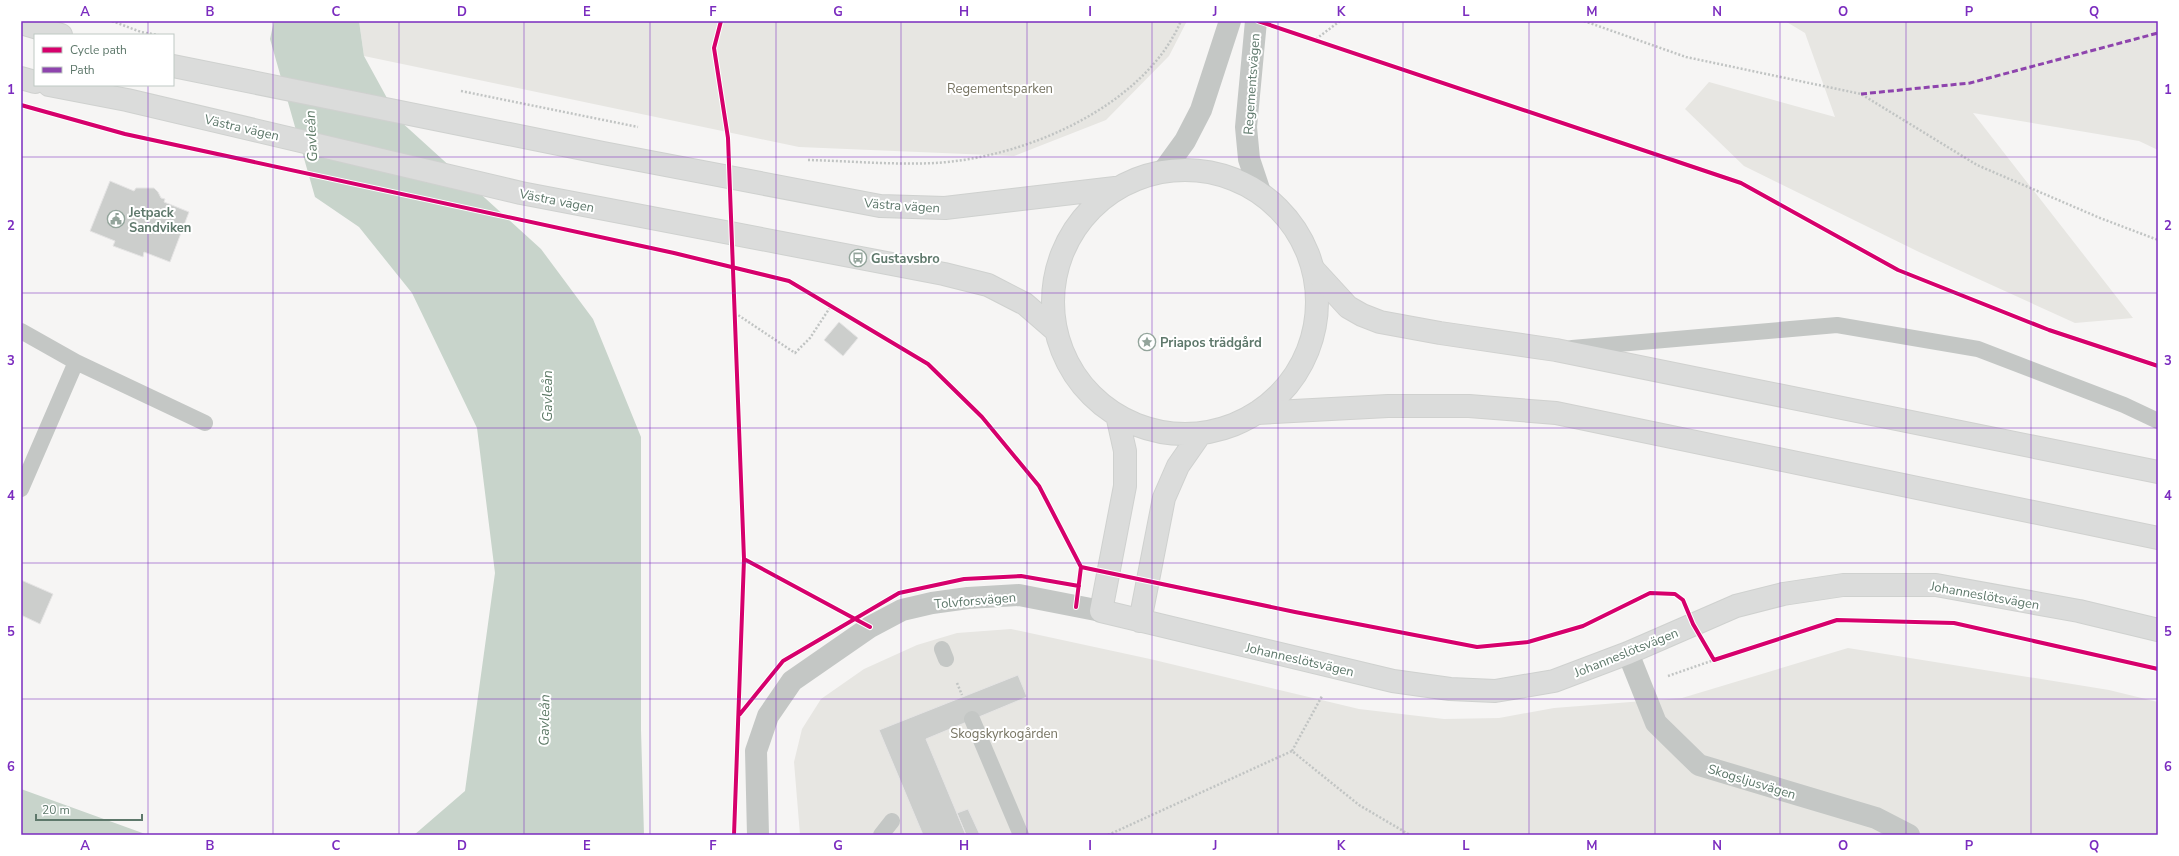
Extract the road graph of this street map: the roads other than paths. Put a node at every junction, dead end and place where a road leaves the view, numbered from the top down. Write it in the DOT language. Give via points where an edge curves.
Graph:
graph roads {
  1 [pos="1230,21"];
  2 [pos="1256,21"];
  3 [pos="21,23"];
  4 [pos="58,34"];
  5 [pos="174,66"];
  6 [pos="21,78"];
  7 [pos="34,82"];
  8 [pos="55,86"];
  9 [pos="1164,170"];
  10 [pos="1115,188"];
  11 [pos="1260,192"];
  12 [pos="1314,270"];
  13 [pos="1056,330"];
  14 [pos="21,331"];
  15 [pos="1556,350"];
  16 [pos="76,362"];
  17 [pos="1257,413"];
  18 [pos="1117,415"];
  19 [pos="2158,421"];
  20 [pos="204,423"];
  21 [pos="1201,434"];
  22 [pos="2158,472"];
  23 [pos="21,489"];
  24 [pos="2158,538"];
  25 [pos="1101,611"];
  26 [pos="1140,621"];
  27 [pos="2158,630"];
  28 [pos="1628,653"];
  29 [pos="972,719"];
  30 [pos="892,821"];
  31 [pos="758,835"];
  32 [pos="881,835"];
  33 [pos="1021,835"];
  34 [pos="1909,835"];
  1 -- 9 [label="street" via="1201,110 1185,141"];
  2 -- 11 [label="street, Regementsvägen" via="1246,128 1249,159"];
  3 -- 4 [label="main road"];
  5 -- 10 [label="main road, Västra vägen" via="880,206 945,208"];
  6 -- 7 [label="main road"];
  8 -- 13 [label="main road, Västra vägen" via="127,100 521,193 944,274 988,285 1025,304"];
  9 -- 10 [label="main road" via="1139,177"];
  9 -- 11 [label="main road" via="1214,172 1238,180"];
  10 -- 13 [label="main road" via="1090,209 1070,235 1057,265 1052,298"];
  11 -- 12 [label="main road" via="1284,213 1302,240"];
  12 -- 15 [label="main road" via="1348,307 1371,319 1440,334"];
  12 -- 17 [label="main road" via="1318,302 1314,335 1301,366 1282,393"];
  13 -- 18 [label="main road" via="1064,356 1077,379 1095,399"];
  14 -- 16 [label="lane"];
  15 -- 19 [label="lane" via="1837,325 1978,349 2124,405"];
  15 -- 22 [label="main road"];
  16 -- 20 [label="lane"];
  16 -- 23 [label="lane"];
  17 -- 21 [label="main road" via="1230,426"];
  17 -- 24 [label="main road" via="1388,406 1461,406 1556,413"];
  18 -- 21 [label="main road" via="1143,428 1172,434"];
  18 -- 25 [label="main road" via="1125,451 1125,486"];
  21 -- 26 [label="main road" via="1178,466 1164,498"];
  25 -- 26 [label="main road, Johanneslötsvägen"];
  25 -- 31 [label="street, Tolvforsvägen" via="1019,595 968,598 902,610 870,627 792,681 768,716 756,751"];
  26 -- 28 [label="main road, Johanneslötsvägen" via="1393,681 1450,690 1495,691 1554,681"];
  27 -- 28 [label="main road, Johanneslötsvägen" via="1936,585 1843,585 1783,594 1736,606"];
  28 -- 34 [label="street, Skogsljusvägen" via="1656,723 1699,766 1876,818"];
  29 -- 33 [label="lane"];
  30 -- 32 [label="lane"];
}
